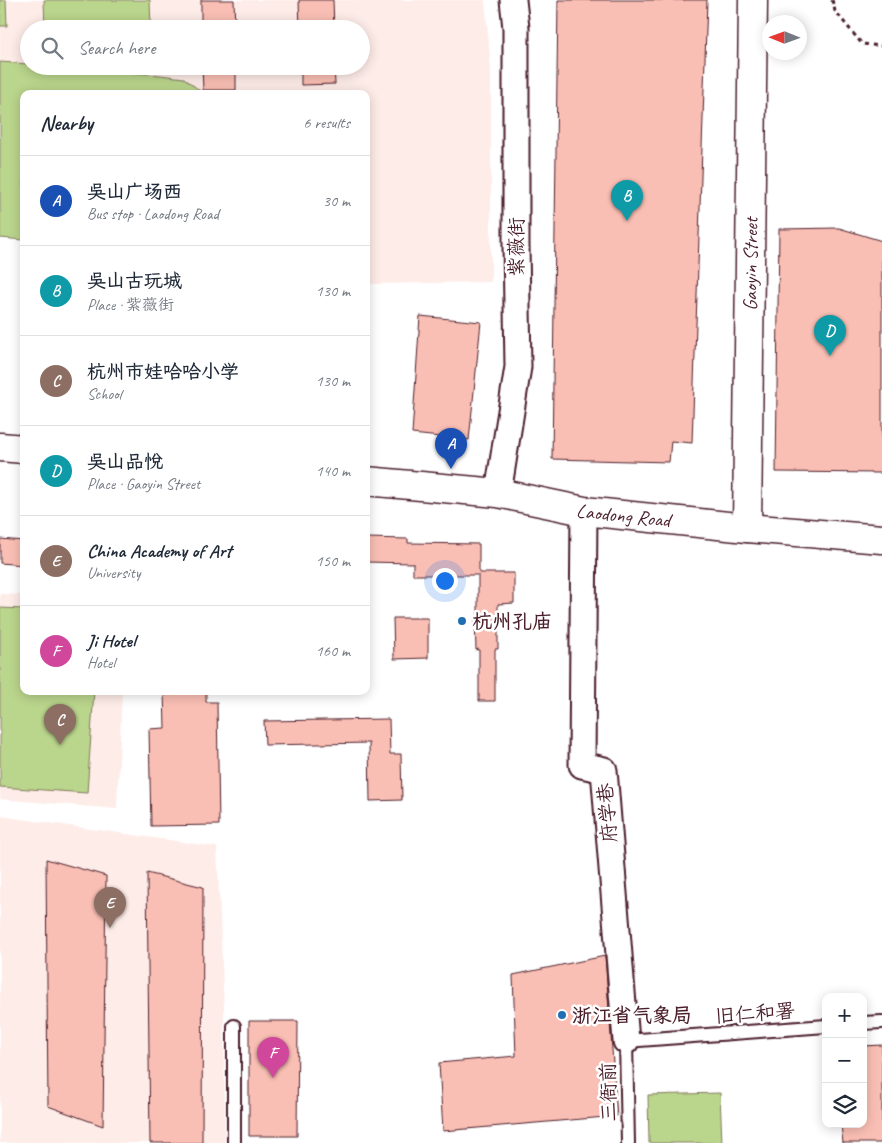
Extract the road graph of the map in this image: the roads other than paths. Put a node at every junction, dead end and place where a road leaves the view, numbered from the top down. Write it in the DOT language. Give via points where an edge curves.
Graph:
graph roads {
  1 [pos="513,0"];
  2 [pos="753,0"];
  3 [pos="0,447"];
  4 [pos="20,449"];
  5 [pos="370,481"];
  6 [pos="498,493"];
  7 [pos="584,511"];
  8 [pos="747,528"];
  9 [pos="882,539"];
  10 [pos="882,1022"];
  11 [pos="867,1023"];
  12 [pos="234,1026"];
  13 [pos="822,1026"];
  14 [pos="626,1041"];
  15 [pos="234,1143"];
  16 [pos="628,1143"];
  1 -- 6 [label="street, 紫薇街" via="516,28 518,367"];
  2 -- 8 [label="street, Gaoyin Street"];
  3 -- 4 [label="street"];
  5 -- 6 [label="street, Laodong Road"];
  6 -- 7 [label="street, Laodong Road"];
  7 -- 8 [label="street, Laodong Road"];
  7 -- 14 [label="street, 府学巷" via="582,766 604,770"];
  8 -- 9 [label="street, Laodong Road"];
  10 -- 11 [label="lane"];
  12 -- 15 [label="lane"];
  13 -- 14 [label="lane, 旧仁和署"];
  14 -- 16 [label="lane, 三衙前"];
}
